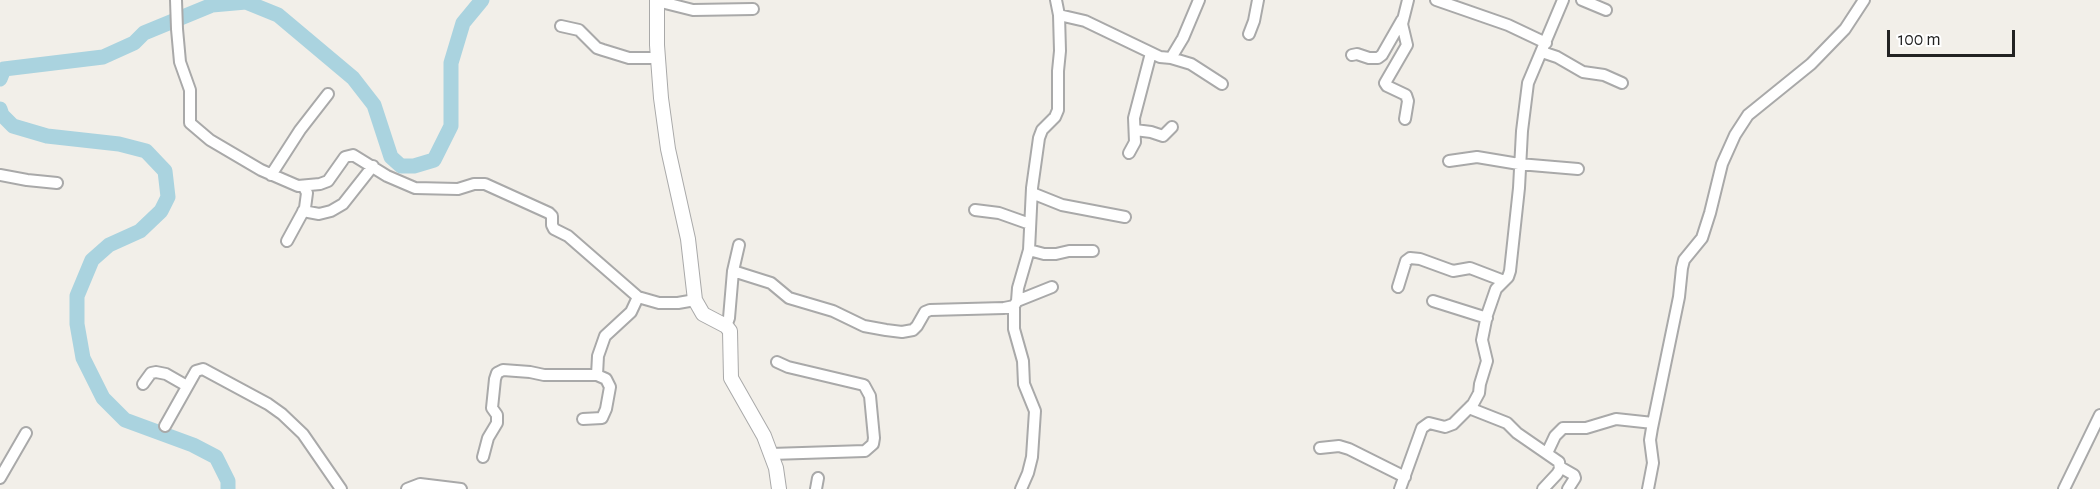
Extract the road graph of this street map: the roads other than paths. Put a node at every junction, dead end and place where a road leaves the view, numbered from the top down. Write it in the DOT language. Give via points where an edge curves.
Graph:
graph roads {
  1 [pos="176,0"];
  2 [pos="657,0"];
  3 [pos="1056,0"];
  4 [pos="1199,0"];
  5 [pos="1258,0"];
  6 [pos="1408,0"];
  7 [pos="1436,0"];
  8 [pos="1563,0"];
  9 [pos="1581,0"];
  10 [pos="1864,0"];
  11 [pos="753,9"];
  12 [pos="1606,10"];
  13 [pos="1059,15"];
  14 [pos="1403,19"];
  15 [pos="561,26"];
  16 [pos="1249,34"];
  17 [pos="1544,48"];
  18 [pos="1152,53"];
  19 [pos="1352,55"];
  20 [pos="658,58"];
  21 [pos="1171,58"];
  22 [pos="1622,83"];
  23 [pos="1222,84"];
  24 [pos="328,94"];
  25 [pos="1405,119"];
  26 [pos="1172,127"];
  27 [pos="1135,130"];
  28 [pos="1129,153"];
  29 [pos="1449,161"];
  30 [pos="1519,164"];
  31 [pos="373,166"];
  32 [pos="1578,169"];
  33 [pos="0,174"];
  34 [pos="271,175"];
  35 [pos="57,183"];
  36 [pos="304,187"];
  37 [pos="1032,193"];
  38 [pos="975,210"];
  39 [pos="303,211"];
  40 [pos="1125,217"];
  41 [pos="1030,224"];
  42 [pos="287,241"];
  43 [pos="739,245"];
  44 [pos="1029,250"];
  45 [pos="1093,251"];
  46 [pos="733,271"];
  47 [pos="1504,281"];
  48 [pos="1052,287"];
  49 [pos="1398,287"];
  50 [pos="638,297"];
  51 [pos="695,300"];
  52 [pos="1433,301"];
  53 [pos="1016,304"];
  54 [pos="1487,318"];
  55 [pos="726,326"];
  56 [pos="777,362"];
  57 [pos="597,375"];
  58 [pos="143,384"];
  59 [pos="187,386"];
  60 [pos="1469,408"];
  61 [pos="2100,414"];
  62 [pos="583,419"];
  63 [pos="1653,423"];
  64 [pos="165,426"];
  65 [pos="27,433"];
  66 [pos="1320,448"];
  67 [pos="1547,453"];
  68 [pos="771,454"];
  69 [pos="483,458"];
  70 [pos="1560,467"];
  71 [pos="1405,477"];
  72 [pos="0,478"];
  73 [pos="342,489"];
  74 [pos="407,489"];
  75 [pos="461,489"];
  76 [pos="779,489"];
  77 [pos="1021,489"];
  78 [pos="1400,489"];
  79 [pos="1543,489"];
  80 [pos="1568,489"];
  81 [pos="1648,489"];
  82 [pos="2064,489"];
  1 -- 34 [label="street" via="180,63 190,90 190,123 210,140"];
  2 -- 11 [label="street" via="693,10"];
  2 -- 20 [label="street"];
  3 -- 13 [label="street"];
  4 -- 21 [label="street"];
  5 -- 16 [label="street"];
  6 -- 14 [label="street"];
  7 -- 17 [label="street" via="1508,25"];
  8 -- 17 [label="street"];
  9 -- 12 [label="street"];
  10 -- 63 [label="street" via="1845,29 1811,64 1748,115 1735,135 1722,164 1702,238 1684,260"];
  13 -- 18 [label="street" via="1100,27"];
  13 -- 37 [label="street" via="1058,110 1039,138"];
  14 -- 19 [label="street" via="1378,58"];
  14 -- 25 [label="street" via="1407,45 1385,82 1407,97"];
  15 -- 20 [label="street" via="579,30 603,50 629,58"];
  17 -- 22 [label="street" via="1583,72"];
  17 -- 30 [label="street" via="1528,83"];
  18 -- 21 [label="street"];
  18 -- 27 [label="street" via="1134,118"];
  20 -- 51 [label="street" via="667,139 685,221"];
  21 -- 23 [label="street" via="1191,64"];
  24 -- 34 [label="street"];
  26 -- 27 [label="street" via="1162,136"];
  27 -- 28 [label="street" via="1135,142"];
  29 -- 30 [label="street" via="1477,157"];
  30 -- 32 [label="street"];
  30 -- 47 [label="street" via="1510,271"];
  31 -- 36 [label="street" via="358,156 348,155 328,181"];
  31 -- 39 [label="street" via="343,204 319,214"];
  31 -- 50 [label="street" via="415,188 458,189 484,184 549,213 553,227"];
  33 -- 35 [label="street"];
  34 -- 36 [label="street"];
  36 -- 39 [label="street" via="307,193"];
  37 -- 40 [label="street" via="1062,205"];
  37 -- 41 [label="street"];
  38 -- 41 [label="street" via="999,213"];
  39 -- 42 [label="street"];
  41 -- 44 [label="street"];
  43 -- 46 [label="street"];
  44 -- 45 [label="street" via="1044,254"];
  44 -- 53 [label="street"];
  46 -- 53 [label="street" via="771,283 789,298 833,311 864,326 902,332 913,330 930,310 1004,308"];
  46 -- 55 [label="street"];
  47 -- 49 [label="street" via="1470,268 1457,271 1410,258"];
  47 -- 54 [label="street" via="1496,290"];
  48 -- 53 [label="street"];
  50 -- 51 [label="street" via="659,303"];
  50 -- 57 [label="street" via="632,312 605,336"];
  51 -- 55 [label="street" via="703,314"];
  52 -- 54 [label="street"];
  53 -- 77 [label="street" via="1014,329 1023,361 1024,384 1035,411 1032,457"];
  54 -- 60 [label="street" via="1482,340 1487,361 1479,393"];
  55 -- 68 [label="street" via="731,336 731,378"];
  56 -- 68 [label="street" via="864,385 870,396 873,444 865,451"];
  57 -- 62 [label="street" via="606,379 610,387 606,409 602,418"];
  57 -- 69 [label="street" via="540,375 503,370 497,373 492,408 497,423"];
  58 -- 59 [label="street" via="156,372"];
  59 -- 64 [label="street"];
  59 -- 73 [label="street" via="196,371 203,369 268,404 303,434"];
  60 -- 67 [label="street" via="1507,423"];
  60 -- 71 [label="street" via="1448,427 1429,423 1422,428"];
  61 -- 82 [label="street"];
  63 -- 67 [label="street" via="1616,419 1586,428 1563,428"];
  63 -- 81 [label="street" via="1653,463"];
  65 -- 72 [label="street"];
  66 -- 71 [label="street" via="1349,449"];
  67 -- 70 [label="street"];
  68 -- 76 [label="street"];
  70 -- 79 [label="street"];
  70 -- 80 [label="street" via="1574,475"];
  71 -- 78 [label="street"];
  74 -- 75 [label="street" via="420,484"];
}
